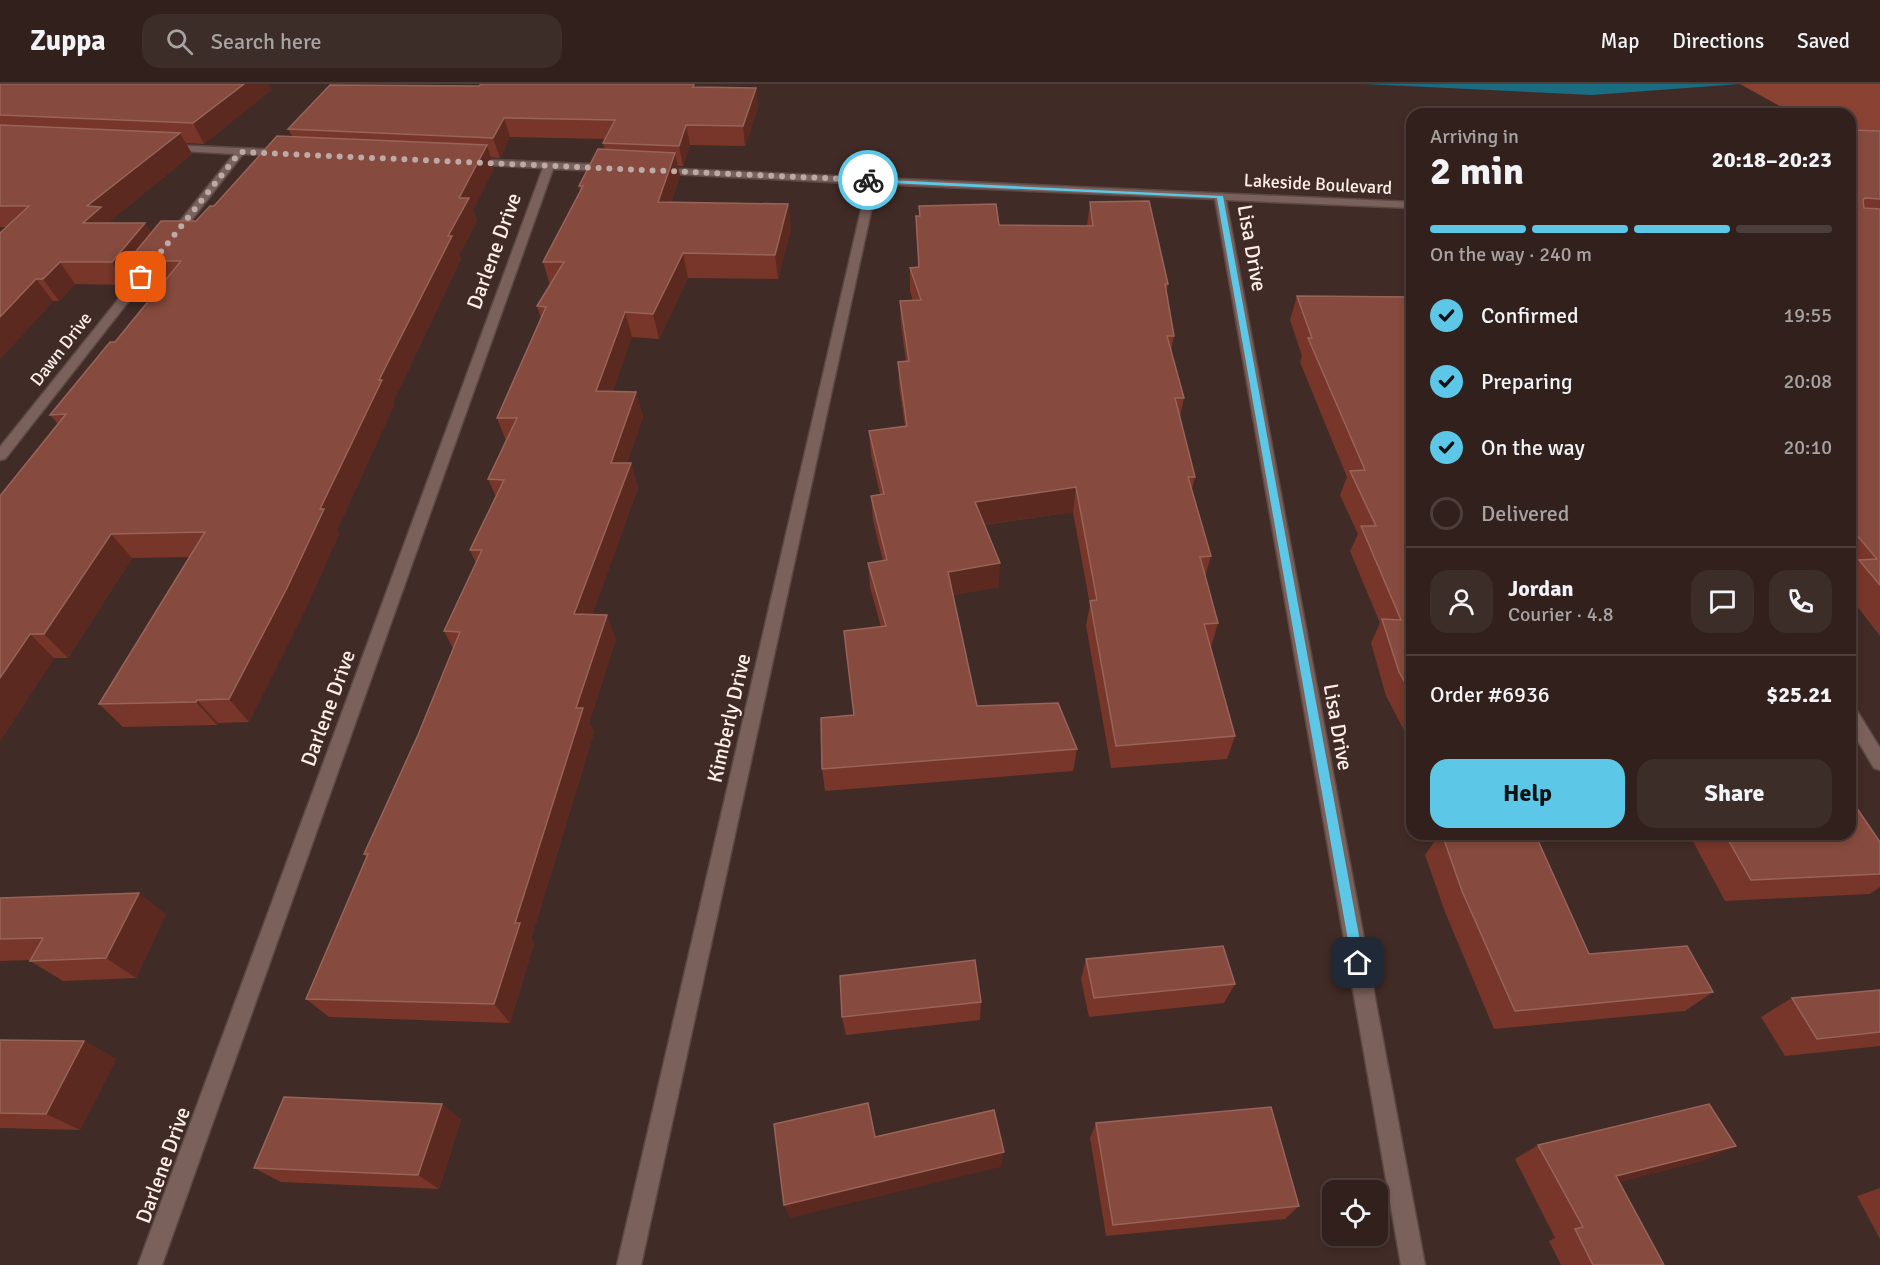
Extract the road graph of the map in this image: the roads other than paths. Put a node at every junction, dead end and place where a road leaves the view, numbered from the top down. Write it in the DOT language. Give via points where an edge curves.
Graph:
graph roads {
  1 [pos="160,148"];
  2 [pos="240,152"];
  3 [pos="300,154"];
  4 [pos="454,161"];
  5 [pos="549,166"];
  6 [pos="618,169"];
  7 [pos="642,170"];
  8 [pos="873,181"];
  9 [pos="1220,196"];
  10 [pos="1406,205"];
  11 [pos="0,456"];
  12 [pos="1856,724"];
  13 [pos="1880,763"];
  14 [pos="150,1265"];
  15 [pos="629,1265"];
  16 [pos="1413,1265"];
  1 -- 2 [label="lane"];
  2 -- 3 [label="lane"];
  2 -- 11 [label="lane, Dawn Drive"];
  4 -- 5 [label="lane"];
  5 -- 6 [label="lane"];
  5 -- 14 [label="lane, Darlene Drive"];
  7 -- 8 [label="lane, Lakeside Boulevard"];
  8 -- 9 [label="lane, Lakeside Boulevard"];
  8 -- 15 [label="lane, Kimberly Drive"];
  9 -- 10 [label="lane, Lakeside Boulevard"];
  9 -- 16 [label="lane, Lisa Drive"];
  12 -- 13 [label="lane"];
}
